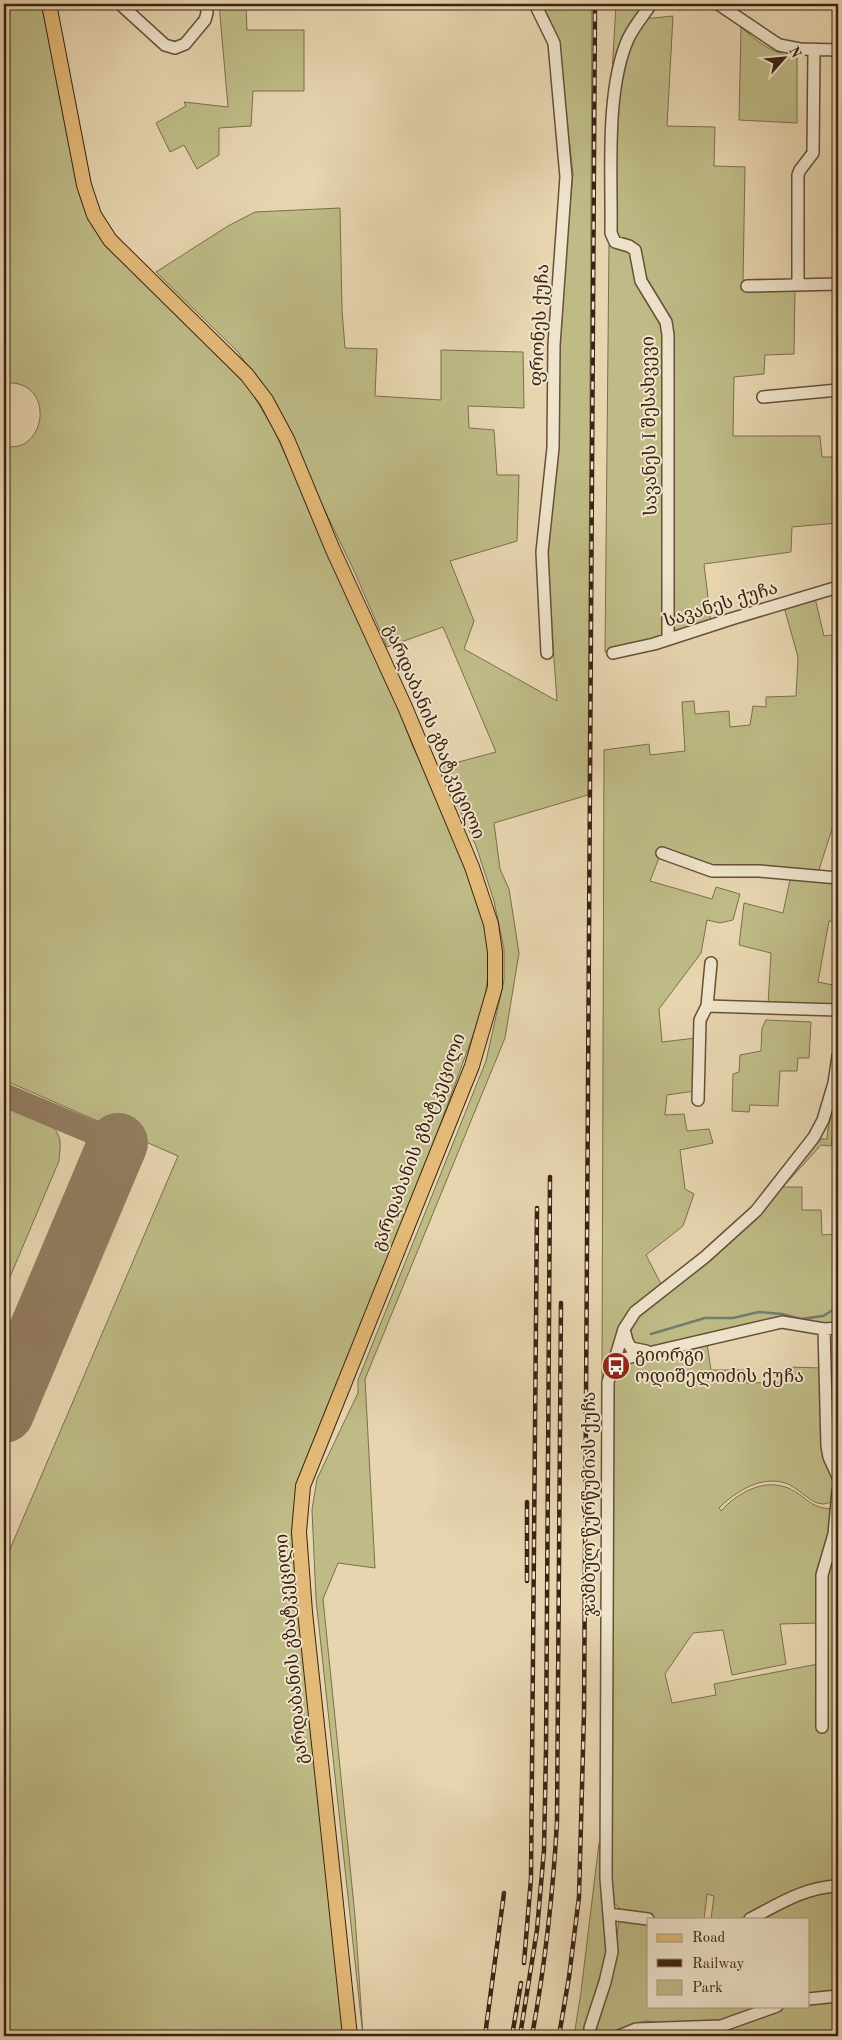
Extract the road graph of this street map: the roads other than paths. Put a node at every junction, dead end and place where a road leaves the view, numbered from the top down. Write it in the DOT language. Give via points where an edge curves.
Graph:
graph roads {
  1 [pos="49,4"];
  2 [pos="120,4"];
  3 [pos="206,4"];
  4 [pos="535,4"];
  5 [pos="651,4"];
  6 [pos="718,4"];
  7 [pos="814,50"];
  8 [pos="838,50"];
  9 [pos="798,284"];
  10 [pos="838,284"];
  11 [pos="748,286"];
  12 [pos="838,390"];
  13 [pos="763,397"];
  14 [pos="838,587"];
  15 [pos="668,639"];
  16 [pos="613,653"];
  17 [pos="547,654"];
  18 [pos="662,853"];
  19 [pos="838,878"];
  20 [pos="711,962"];
  21 [pos="707,1006"];
  22 [pos="838,1010"];
  23 [pos="838,1056"];
  24 [pos="698,1100"];
  25 [pos="838,1328"];
  26 [pos="624,1329"];
  27 [pos="824,1329"];
  28 [pos="653,1351"];
  29 [pos="614,1361"];
  30 [pos="838,1477"];
  31 [pos="838,1491"];
  32 [pos="822,1727"];
  33 [pos="838,1886"];
  34 [pos="609,1914"];
  35 [pos="752,1918"];
  36 [pos="647,1919"];
  37 [pos="838,1996"];
  38 [pos="810,1999"];
  39 [pos="771,2008"];
  40 [pos="350,2036"];
  41 [pos="590,2036"];
  42 [pos="619,2036"];
  1 -- 40 [label="main road, გარდაბანის გზატკეცილი" via="84,185 94,215 110,240 247,375 270,408 287,439 333,550 405,707 468,858 491,924 495,952 494,986 472,1066 303,1486 299,1532 304,1612"];
  2 -- 3 [label="street" via="165,45 175,48 185,44 204,20"];
  4 -- 17 [label="street, ფრონეს ქუჩა" via="554,43 566,177 554,345 553,448 542,552"];
  5 -- 15 [label="street, სავანეს I შესახვევი" via="627,41 617,82 612,120 611,233 615,242 635,250 641,281 663,316 667,329"];
  6 -- 7 [label="street" via="779,45"];
  7 -- 8 [label="street"];
  7 -- 9 [label="street" via="813,153 798,175"];
  9 -- 10 [label="street"];
  9 -- 11 [label="street"];
  12 -- 13 [label="street"];
  14 -- 15 [label="street, სავანეს ქუჩა"];
  15 -- 16 [label="street, სავანეს ქუჩა"];
  18 -- 19 [label="street" via="712,871 760,871"];
  20 -- 21 [label="street"];
  21 -- 22 [label="street"];
  21 -- 24 [label="street" via="700,1020"];
  23 -- 26 [label="street, ჯამბულ წურწუმიას ქუჩა" via="823,1120 756,1211 705,1257 635,1312"];
  25 -- 27 [label="street"];
  26 -- 28 [label="street" via="632,1348"];
  26 -- 29 [label="street, ჯამბულ წურწუმიას ქუჩა"];
  27 -- 28 [label="street" via="782,1322"];
  27 -- 30 [label="street" via="827,1446"];
  28 -- 29 [label="street"];
  29 -- 34 [label="street, ჯამბულ წურწუმიას ქუჩა" via="608,1382 607,1406 605,1842"];
  31 -- 32 [label="street" via="834,1534 822,1575"];
  33 -- 35 [label="street" via="820,1887 800,1894"];
  34 -- 36 [label="street"];
  34 -- 41 [label="street, ჯამბულ წურწუმიას ქუჩა" via="612,1952"];
  37 -- 38 [label="street"];
  39 -- 42 [label="street" via="721,2026 636,2029"];
}
